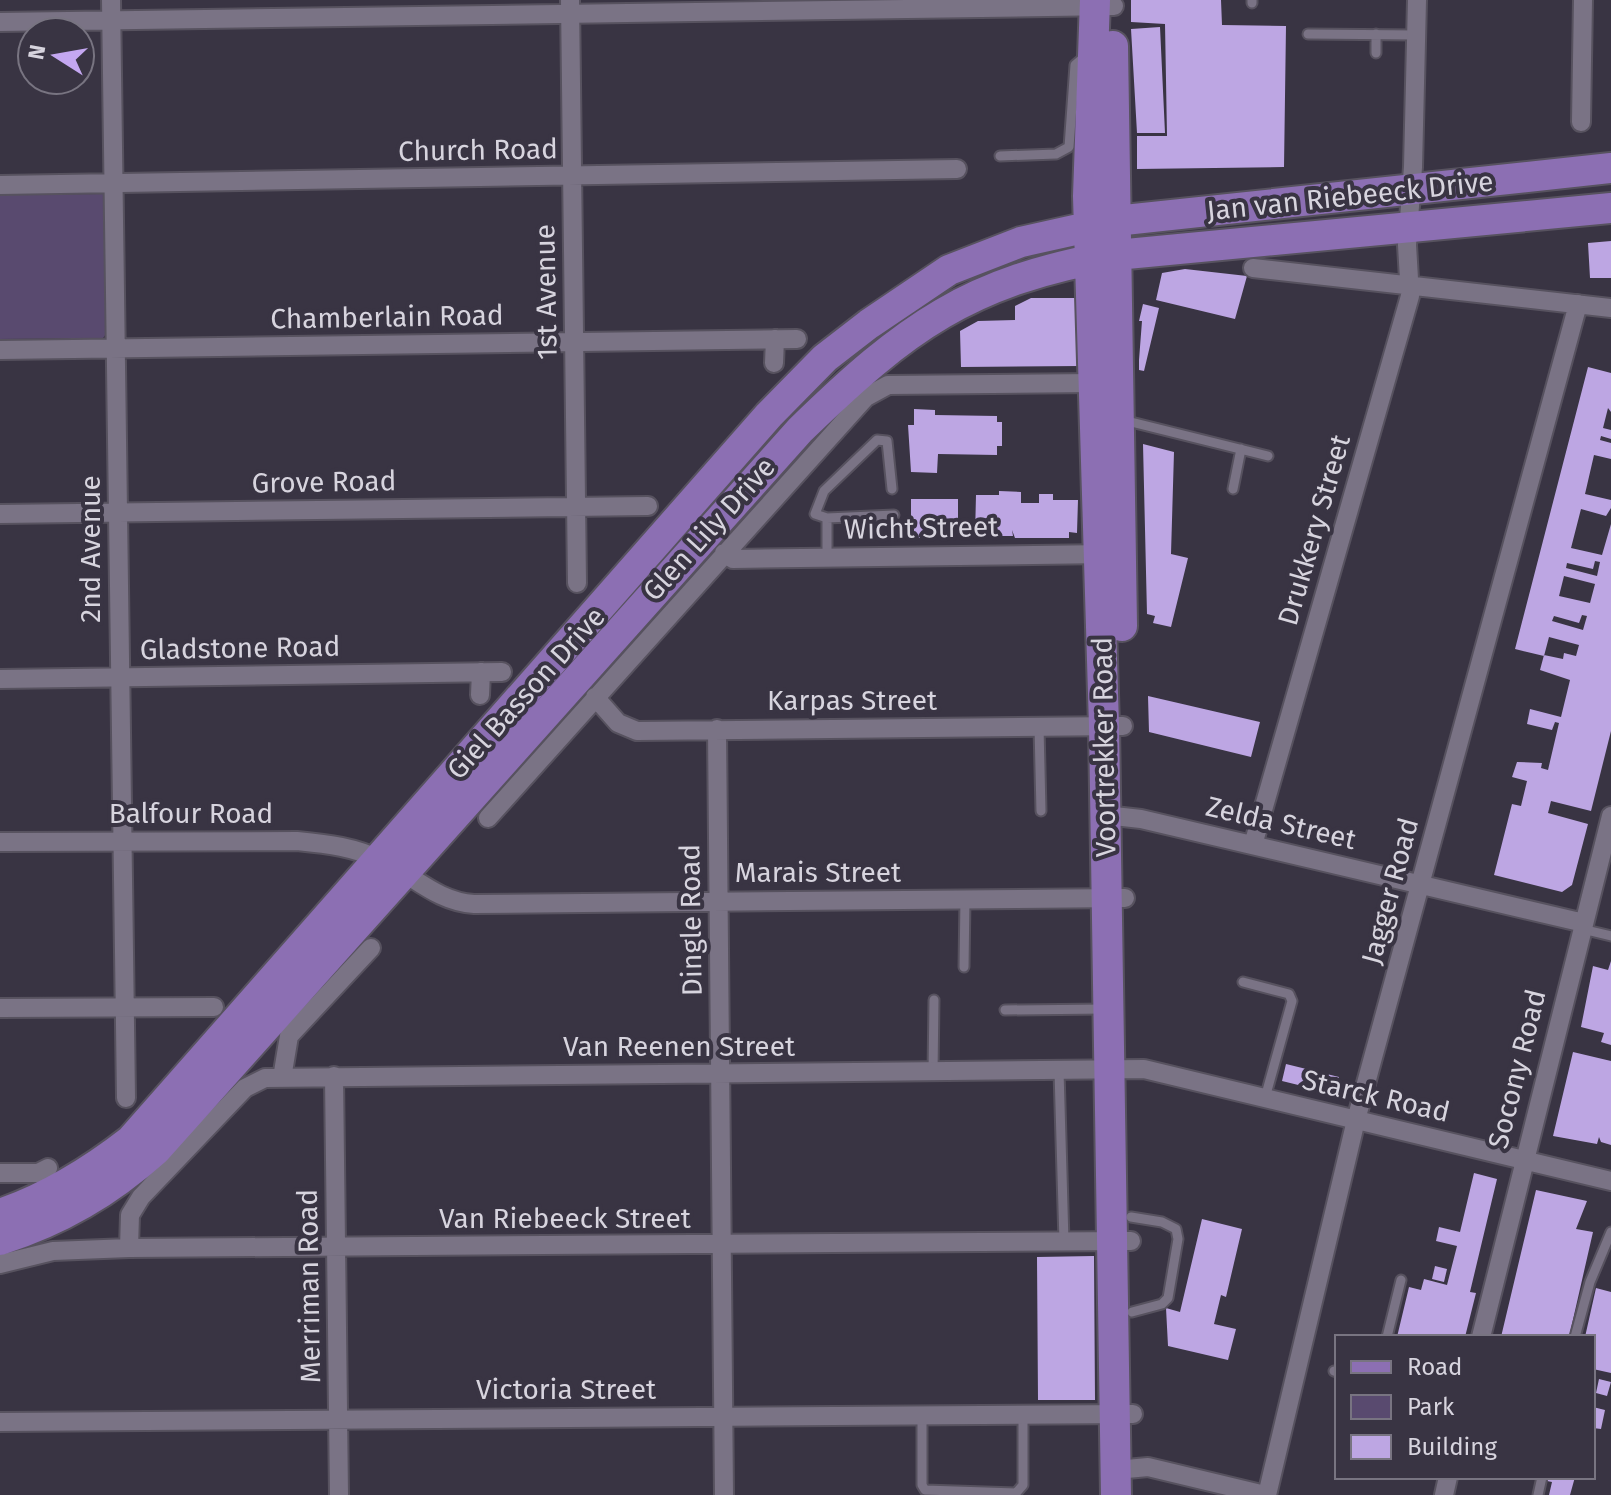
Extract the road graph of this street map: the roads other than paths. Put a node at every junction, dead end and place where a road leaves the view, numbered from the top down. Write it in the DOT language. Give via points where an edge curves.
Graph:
graph roads {
  1 [pos="111,0"];
  2 [pos="1417,0"];
  3 [pos="1583,0"];
  4 [pos="1104,3"];
  5 [pos="570,7"];
  6 [pos="112,21"];
  7 [pos="0,22"];
  8 [pos="1308,34"];
  9 [pos="1376,34"];
  10 [pos="1416,35"];
  11 [pos="1095,53"];
  12 [pos="1376,53"];
  13 [pos="1114,98"];
  14 [pos="1581,122"];
  15 [pos="1000,156"];
  16 [pos="1611,168"];
  17 [pos="957,169"];
  18 [pos="572,177"];
  19 [pos="114,183"];
  20 [pos="0,185"];
  21 [pos="1412,189"];
  22 [pos="1611,208"];
  23 [pos="1187,214"];
  24 [pos="1102,223"];
  25 [pos="1408,229"];
  26 [pos="1104,258"];
  27 [pos="1253,268"];
  28 [pos="1410,284"];
  29 [pos="1578,304"];
  30 [pos="1611,308"];
  31 [pos="775,339"];
  32 [pos="797,339"];
  33 [pos="575,343"];
  34 [pos="117,349"];
  35 [pos="0,350"];
  36 [pos="774,363"];
  37 [pos="1095,383"];
  38 [pos="1119,419"];
  39 [pos="1241,449"];
  40 [pos="1268,456"];
  41 [pos="892,489"];
  42 [pos="1233,489"];
  43 [pos="648,506"];
  44 [pos="577,507"];
  45 [pos="118,513"];
  46 [pos="0,514"];
  47 [pos="894,515"];
  48 [pos="827,518"];
  49 [pos="724,553"];
  50 [pos="1110,554"];
  51 [pos="827,557"];
  52 [pos="577,583"];
  53 [pos="481,672"];
  54 [pos="502,672"];
  55 [pos="120,678"];
  56 [pos="0,679"];
  57 [pos="480,695"];
  58 [pos="595,697"];
  59 [pos="1114,726"];
  60 [pos="1039,727"];
  61 [pos="717,729"];
  62 [pos="1041,811"];
  63 [pos="1115,815"];
  64 [pos="1611,816"];
  65 [pos="488,818"];
  66 [pos="123,841"];
  67 [pos="0,842"];
  68 [pos="1253,845"];
  69 [pos="393,866"];
  70 [pos="1420,885"];
  71 [pos="1116,898"];
  72 [pos="965,899"];
  73 [pos="719,901"];
  74 [pos="1583,926"];
  75 [pos="1611,936"];
  76 [pos="371,948"];
  77 [pos="964,967"];
  78 [pos="1243,982"];
  79 [pos="934,1000"];
  80 [pos="125,1006"];
  81 [pos="214,1007"];
  82 [pos="0,1008"];
  83 [pos="1108,1009"];
  84 [pos="1005,1010"];
  85 [pos="1118,1070"];
  86 [pos="1059,1071"];
  87 [pos="933,1072"];
  88 [pos="720,1073"];
  89 [pos="334,1076"];
  90 [pos="282,1078"];
  91 [pos="126,1098"];
  92 [pos="1265,1098"];
  93 [pos="1356,1120"];
  94 [pos="1523,1160"];
  95 [pos="48,1168"];
  96 [pos="0,1173"];
  97 [pos="1611,1181"];
  98 [pos="0,1214"];
  99 [pos="1611,1232"];
  100 [pos="1124,1233"];
  101 [pos="0,1240"];
  102 [pos="1064,1242"];
  103 [pos="723,1245"];
  104 [pos="129,1248"];
  105 [pos="336,1248"];
  106 [pos="0,1264"];
  107 [pos="1401,1280"];
  108 [pos="1132,1312"];
  109 [pos="1387,1335"];
  110 [pos="1481,1335"];
  111 [pos="1576,1335"];
  112 [pos="1023,1414"];
  113 [pos="1124,1414"];
  114 [pos="922,1415"];
  115 [pos="723,1416"];
  116 [pos="338,1419"];
  117 [pos="0,1422"];
  118 [pos="1125,1482"];
  119 [pos="339,1495"];
  120 [pos="724,1495"];
  121 [pos="1266,1495"];
  1 -- 6 [label="street, 2nd Avenue"];
  2 -- 10 [label="street, Drukkery Street"];
  3 -- 14 [label="street"];
  4 -- 5 [label="street"];
  4 -- 11 [label="main road, Voortrekker Road"];
  4 -- 13 [label="main road, Voortrekker Road"];
  5 -- 6 [label="street"];
  5 -- 18 [label="street, 1st Avenue"];
  6 -- 7 [label="street"];
  6 -- 19 [label="street, 2nd Avenue"];
  8 -- 9 [label="lane"];
  9 -- 10 [label="lane"];
  9 -- 12 [label="lane"];
  10 -- 21 [label="street, Drukkery Street"];
  11 -- 15 [label="lane" via="1080,57 1075,65 1069,147 1056,154"];
  11 -- 24 [label="main road, Voortrekker Road" via="1088,140"];
  13 -- 23 [label="main road" via="1124,132 1128,191 1140,203"];
  13 -- 24 [label="main road, Voortrekker Road"];
  16 -- 21 [label="main road, Jan van Riebeeck Drive"];
  17 -- 18 [label="street, Church Road"];
  18 -- 19 [label="street, Church Road"];
  18 -- 33 [label="street, 1st Avenue"];
  19 -- 20 [label="street, Church Road"];
  19 -- 34 [label="street, 2nd Avenue"];
  21 -- 23 [label="main road, Jan van Riebeeck Drive"];
  21 -- 25 [label="street, Drukkery Street"];
  22 -- 25 [label="main road, Jan van Riebeeck Drive"];
  23 -- 24 [label="main road, Jan van Riebeeck Drive"];
  24 -- 26 [label="main road, Voortrekker Road"];
  24 -- 69 [label="main road, Giel Basson Drive" via="1021,242 949,270 825,358 769,415"];
  25 -- 26 [label="main road, Jan van Riebeeck Drive"];
  25 -- 28 [label="street, Drukkery Street"];
  26 -- 37 [label="main road, Voortrekker Road"];
  26 -- 38 [label="main road, Voortrekker Road"];
  26 -- 69 [label="main road, Giel Basson Drive" via="1003,283 969,297 867,365"];
  27 -- 28 [label="street"];
  28 -- 29 [label="street"];
  28 -- 68 [label="street, Drukkery Street"];
  29 -- 30 [label="street"];
  29 -- 70 [label="street, Jagger Road"];
  31 -- 32 [label="street, Chamberlain Road"];
  31 -- 33 [label="street, Chamberlain Road"];
  31 -- 36 [label="street"];
  33 -- 34 [label="street, Chamberlain Road"];
  33 -- 44 [label="street, 1st Avenue"];
  34 -- 35 [label="street, Chamberlain Road"];
  34 -- 45 [label="street, 2nd Avenue"];
  37 -- 49 [label="street, Glen Lily Drive" via="878,388"];
  37 -- 50 [label="main road, Voortrekker Road"];
  38 -- 39 [label="lane"];
  38 -- 50 [label="main road, Voortrekker Road"];
  39 -- 40 [label="lane"];
  39 -- 42 [label="lane"];
  41 -- 48 [label="lane" via="887,441 877,440 817,501 815,514"];
  43 -- 44 [label="street, Grove Road"];
  44 -- 45 [label="street, Grove Road"];
  44 -- 52 [label="street, 1st Avenue"];
  45 -- 46 [label="street, Grove Road"];
  45 -- 55 [label="street, 2nd Avenue"];
  47 -- 48 [label="lane"];
  48 -- 51 [label="lane"];
  49 -- 51 [label="street, Wicht Street" via="733,559"];
  49 -- 58 [label="street, Glen Lily Drive"];
  50 -- 51 [label="street, Wicht Street"];
  50 -- 59 [label="main road, Voortrekker Road"];
  53 -- 54 [label="street, Gladstone Road"];
  53 -- 55 [label="street, Gladstone Road"];
  53 -- 57 [label="street"];
  55 -- 56 [label="street, Gladstone Road"];
  55 -- 66 [label="street, 2nd Avenue"];
  58 -- 61 [label="street, Karpas Street" via="625,729"];
  58 -- 65 [label="street, Glen Lily Drive"];
  59 -- 60 [label="street, Karpas Street"];
  59 -- 63 [label="main road, Voortrekker Road"];
  60 -- 61 [label="street, Karpas Street"];
  60 -- 62 [label="lane"];
  61 -- 73 [label="street, Dingle Road"];
  63 -- 68 [label="street, Zelda Street"];
  63 -- 71 [label="main road, Voortrekker Road"];
  64 -- 74 [label="street, Socony Road"];
  66 -- 67 [label="street, Balfour Road"];
  66 -- 69 [label="street, Balfour Road" via="337,844"];
  66 -- 80 [label="street, 2nd Avenue"];
  68 -- 70 [label="street, Zelda Street"];
  69 -- 73 [label="street, Marais Street" via="442,898 463,903"];
  69 -- 98 [label="main road, Giel Basson Drive" via="131,1140 54,1192"];
  69 -- 101 [label="main road, Giel Basson Drive" via="175,1130 133,1170 80,1207"];
  70 -- 74 [label="street, Zelda Street"];
  70 -- 93 [label="street, Jagger Road"];
  71 -- 72 [label="street, Marais Street"];
  71 -- 83 [label="main road, Voortrekker Road"];
  71 -- 85 [label="main road, Voortrekker Road"];
  72 -- 73 [label="street, Marais Street"];
  72 -- 77 [label="lane"];
  73 -- 88 [label="street, Dingle Road"];
  74 -- 75 [label="lane"];
  74 -- 94 [label="street, Socony Road"];
  76 -- 90 [label="street" via="289,1036"];
  78 -- 92 [label="lane" via="1289,994 1292,1001"];
  79 -- 87 [label="lane"];
  80 -- 81 [label="street"];
  80 -- 82 [label="street"];
  80 -- 91 [label="street, 2nd Avenue"];
  83 -- 84 [label="lane"];
  83 -- 85 [label="main road, Voortrekker Road"];
  85 -- 86 [label="street, Van Reenen Street"];
  85 -- 92 [label="street, Starck Road" via="1144,1069"];
  85 -- 100 [label="main road, Voortrekker Road"];
  86 -- 87 [label="street, Van Reenen Street"];
  86 -- 102 [label="lane"];
  87 -- 88 [label="street, Van Reenen Street"];
  88 -- 89 [label="street, Van Reenen Street"];
  88 -- 103 [label="street, Dingle Road"];
  89 -- 90 [label="street, Van Reenen Street"];
  89 -- 105 [label="street, Merriman Road"];
  90 -- 104 [label="street, Van Reenen Street" via="251,1083 133,1207"];
  92 -- 93 [label="street, Starck Road"];
  93 -- 94 [label="street, Starck Road"];
  93 -- 121 [label="street, Jagger Road"];
  94 -- 97 [label="street, Starck Road"];
  94 -- 110 [label="street, Socony Road"];
  95 -- 96 [label="street"];
  99 -- 111 [label="lane"];
  100 -- 102 [label="street, Van Riebeeck Street"];
  100 -- 108 [label="main road, Voortrekker Road"];
  100 -- 108 [label="lane" via="1168,1224 1178,1239 1168,1298"];
  100 -- 113 [label="main road, Voortrekker Road"];
  102 -- 103 [label="street, Van Riebeeck Street"];
  103 -- 105 [label="street, Van Riebeeck Street"];
  103 -- 115 [label="street, Dingle Road"];
  104 -- 105 [label="street, Van Riebeeck Street"];
  104 -- 106 [label="street, Van Riebeeck Street" via="53,1251"];
  105 -- 116 [label="street, Merriman Road"];
  107 -- 109 [label="lane"];
  108 -- 113 [label="main road, Voortrekker Road"];
  112 -- 113 [label="street, Victoria Street"];
  112 -- 114 [label="street, Victoria Street"];
  112 -- 114 [label="lane" via="1023,1485 1016,1493 925,1490"];
  113 -- 118 [label="main road, Voortrekker Road"];
  114 -- 115 [label="street, Victoria Street"];
  115 -- 116 [label="street, Victoria Street"];
  115 -- 120 [label="street, Dingle Road"];
  116 -- 117 [label="street, Victoria Street"];
  116 -- 119 [label="street, Merriman Road"];
  118 -- 121 [label="street" via="1148,1467"];
}
